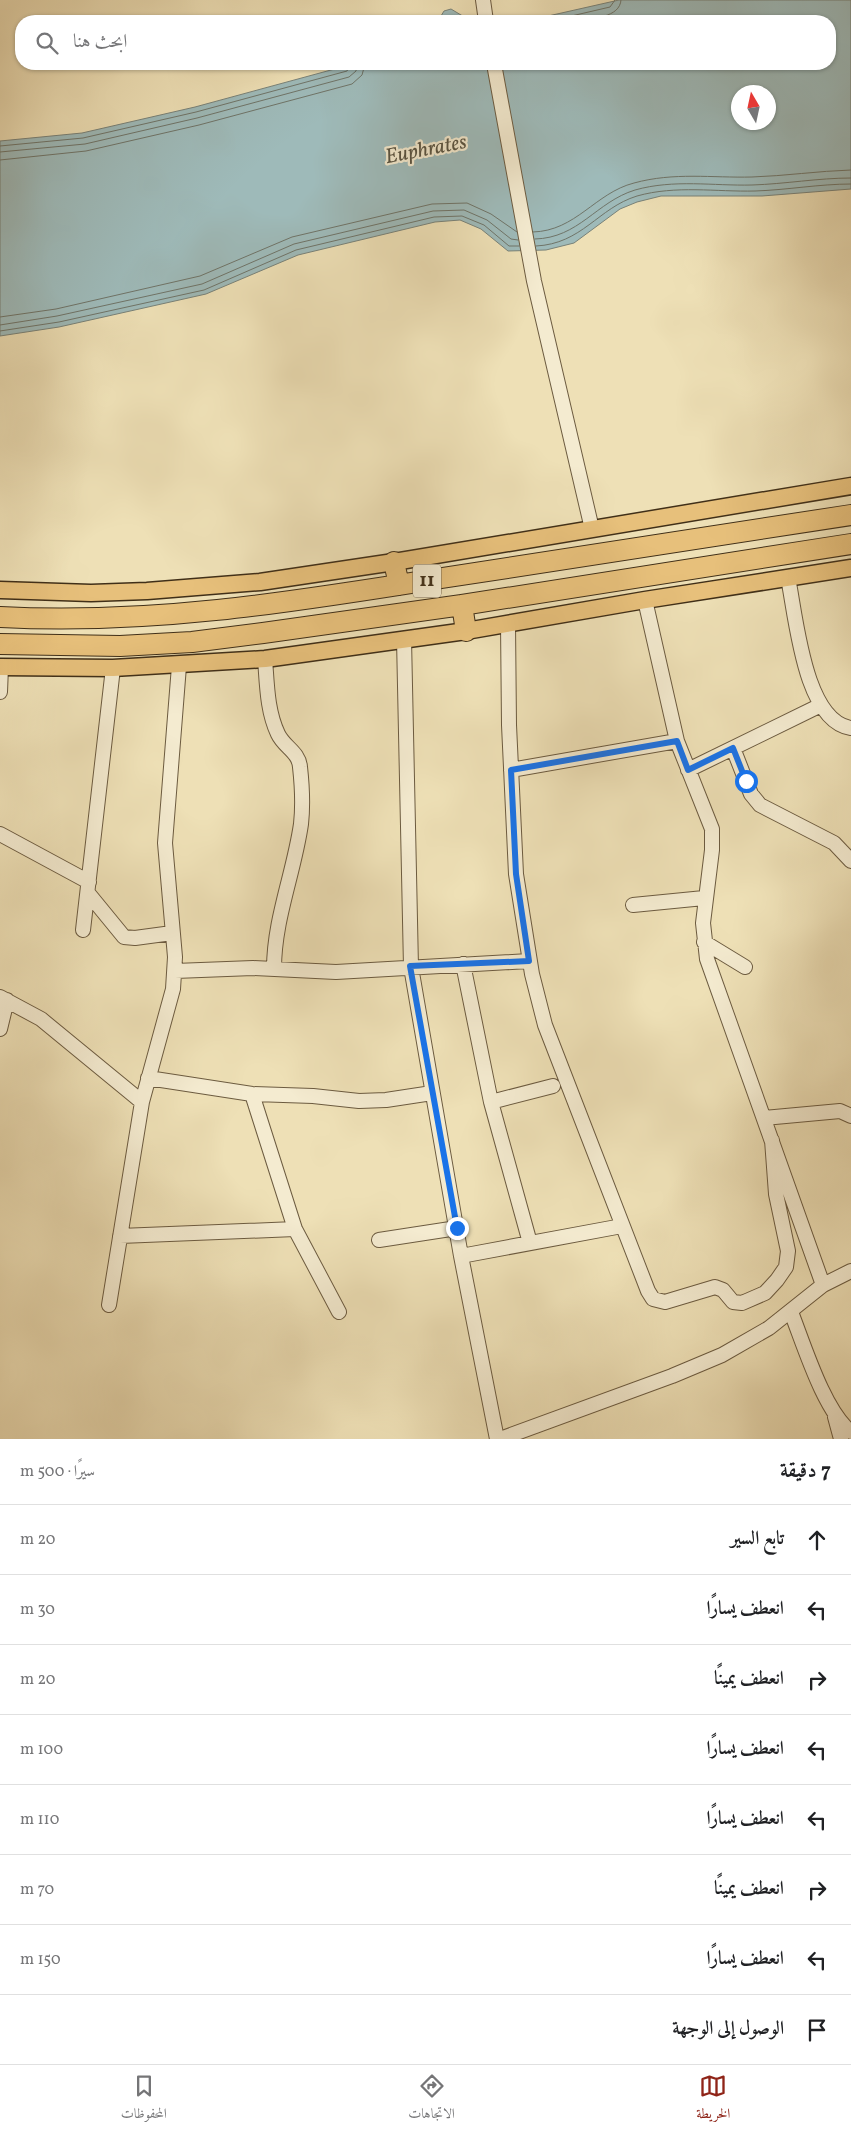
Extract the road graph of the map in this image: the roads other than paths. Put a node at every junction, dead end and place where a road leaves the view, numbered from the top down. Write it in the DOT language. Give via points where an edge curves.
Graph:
graph roads {
  1 [pos="482,0"];
  2 [pos="485,15"];
  3 [pos="495,70"];
  4 [pos="851,486"];
  5 [pos="851,515"];
  6 [pos="851,525"];
  7 [pos="592,529"];
  8 [pos="709,536"];
  9 [pos="851,544"];
  10 [pos="754,560"];
  11 [pos="394,562"];
  12 [pos="851,568"];
  13 [pos="788,578"];
  14 [pos="399,585"];
  15 [pos="0,590"];
  16 [pos="507,598"];
  17 [pos="645,600"];
  18 [pos="462,605"];
  19 [pos="0,617"];
  20 [pos="508,624"];
  21 [pos="466,630"];
  22 [pos="404,639"];
  23 [pos="0,644"];
  24 [pos="265,659"];
  25 [pos="179,666"];
  26 [pos="1,667"];
  27 [pos="113,668"];
  28 [pos="0,692"];
  29 [pos="820,705"];
  30 [pos="851,728"];
  31 [pos="677,741"];
  32 [pos="733,748"];
  33 [pos="511,770"];
  34 [pos="688,770"];
  35 [pos="0,834"];
  36 [pos="851,861"];
  37 [pos="88,887"];
  38 [pos="704,898"];
  39 [pos="633,905"];
  40 [pos="83,930"];
  41 [pos="172,933"];
  42 [pos="704,942"];
  43 [pos="529,961"];
  44 [pos="463,964"];
  45 [pos="410,966"];
  46 [pos="745,967"];
  47 [pos="274,969"];
  48 [pos="175,971"];
  49 [pos="3,998"];
  50 [pos="0,1028"];
  51 [pos="148,1078"];
  52 [pos="553,1086"];
  53 [pos="432,1093"];
  54 [pos="252,1094"];
  55 [pos="142,1102"];
  56 [pos="491,1102"];
  57 [pos="851,1116"];
  58 [pos="764,1118"];
  59 [pos="772,1140"];
  60 [pos="622,1226"];
  61 [pos="457,1228"];
  62 [pos="295,1229"];
  63 [pos="120,1236"];
  64 [pos="379,1240"];
  65 [pos="530,1243"];
  66 [pos="461,1256"];
  67 [pos="851,1270"];
  68 [pos="823,1285"];
  69 [pos="109,1304"];
  70 [pos="339,1312"];
  71 [pos="791,1312"];
  72 [pos="834,1413"];
  73 [pos="851,1432"];
  74 [pos="499,1439"];
  75 [pos="841,1439"];
  1 -- 2 [label="street"];
  3 -- 7 [label="street" via="534,281"];
  4 -- 7 [label="main road"];
  5 -- 8 [label="highway, 11"];
  6 -- 10 [label="highway" via="759,540 752,548"];
  7 -- 11 [label="main road"];
  8 -- 14 [label="highway, 11"];
  8 -- 16 [label="highway" via="709,549 702,555 564,577"];
  9 -- 10 [label="highway, 11"];
  10 -- 16 [label="highway, 11"];
  11 -- 14 [label="highway"];
  11 -- 15 [label="main road" via="204,588 91,592"];
  12 -- 13 [label="main road"];
  13 -- 17 [label="main road"];
  13 -- 29 [label="street" via="811,688"];
  14 -- 19 [label="highway, 11" via="259,607 189,614 119,619"];
  16 -- 18 [label="highway, 11"];
  17 -- 20 [label="main road"];
  17 -- 31 [label="street"];
  18 -- 21 [label="highway"];
  18 -- 23 [label="highway, 11" via="192,642 111,646"];
  20 -- 21 [label="main road"];
  20 -- 33 [label="street"];
  21 -- 22 [label="main road"];
  22 -- 24 [label="main road"];
  22 -- 45 [label="street"];
  24 -- 25 [label="main road"];
  24 -- 47 [label="street" via="274,725 283,742 298,757 301,799 301,823 277,927"];
  25 -- 27 [label="main road"];
  25 -- 41 [label="street" via="165,843"];
  26 -- 27 [label="main road"];
  26 -- 28 [label="street"];
  27 -- 37 [label="street"];
  29 -- 30 [label="street" via="837,723"];
  29 -- 32 [label="street"];
  31 -- 33 [label="street"];
  31 -- 34 [label="street"];
  32 -- 34 [label="street"];
  32 -- 36 [label="street" via="751,794 760,805 834,843"];
  33 -- 43 [label="street" via="516,874"];
  34 -- 38 [label="street" via="712,829"];
  35 -- 37 [label="street"];
  37 -- 40 [label="street"];
  37 -- 41 [label="street" via="124,937"];
  38 -- 39 [label="street"];
  38 -- 42 [label="street"];
  41 -- 48 [label="street"];
  42 -- 46 [label="street"];
  42 -- 58 [label="street" via="714,985"];
  43 -- 44 [label="street"];
  43 -- 60 [label="street" via="545,1025"];
  44 -- 45 [label="street"];
  44 -- 56 [label="street"];
  45 -- 47 [label="street" via="336,972"];
  45 -- 53 [label="street"];
  47 -- 48 [label="street"];
  48 -- 51 [label="street" via="169,1007"];
  49 -- 50 [label="street"];
  49 -- 55 [label="street" via="41,1019"];
  51 -- 54 [label="street"];
  51 -- 55 [label="street"];
  52 -- 56 [label="street"];
  53 -- 54 [label="street" via="359,1101"];
  53 -- 61 [label="street"];
  54 -- 62 [label="street"];
  55 -- 63 [label="street"];
  56 -- 65 [label="street"];
  57 -- 58 [label="street" via="840,1111"];
  58 -- 59 [label="street"];
  59 -- 60 [label="street" via="776,1194 788,1259 777,1280 758,1298 736,1303 723,1290 711,1287 665,1302 657,1301 648,1291"];
  59 -- 68 [label="street"];
  60 -- 65 [label="street"];
  61 -- 64 [label="street"];
  61 -- 66 [label="street"];
  62 -- 63 [label="street"];
  62 -- 70 [label="street"];
  63 -- 69 [label="street"];
  65 -- 66 [label="street"];
  66 -- 74 [label="street"];
  67 -- 68 [label="street"];
  68 -- 71 [label="street"];
  71 -- 72 [label="street"];
  71 -- 74 [label="street" via="746,1342 697,1367"];
  72 -- 73 [label="street"];
  72 -- 75 [label="street"];
}
